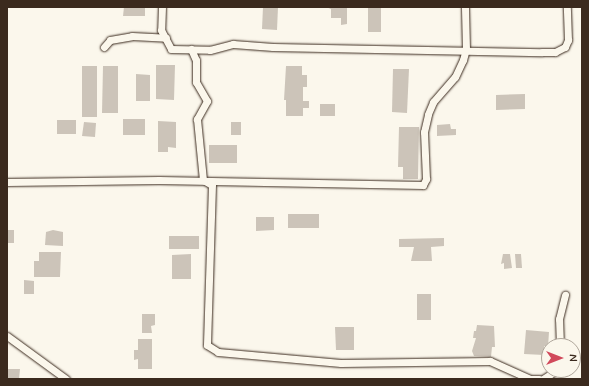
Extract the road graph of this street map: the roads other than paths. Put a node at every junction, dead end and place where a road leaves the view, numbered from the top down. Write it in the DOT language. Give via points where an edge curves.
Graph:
graph roads {
  1 [pos="162,7"];
  2 [pos="465,7"];
  3 [pos="567,7"];
  4 [pos="166,38"];
  5 [pos="104,47"];
  6 [pos="191,49"];
  7 [pos="466,49"];
  8 [pos="203,180"];
  9 [pos="7,182"];
  10 [pos="565,295"];
  11 [pos="7,336"];
  12 [pos="560,338"];
  13 [pos="66,379"];
  14 [pos="539,379"];
  1 -- 4 [label="street" via="161,30"];
  2 -- 7 [label="street"];
  3 -- 7 [label="street" via="568,40 566,47 560,51"];
  4 -- 5 [label="street" via="132,36 110,40"];
  4 -- 6 [label="street" via="172,49"];
  6 -- 7 [label="street" via="210,50 233,44 273,47"];
  6 -- 8 [label="street" via="196,60 196,82 207,101 197,118"];
  7 -- 8 [label="street" via="456,77 433,102 428,114 424,132 426,179 423,185"];
  8 -- 9 [label="street"];
  8 -- 14 [label="street" via="212,185 207,345 218,352 341,363 490,361 530,379"];
  10 -- 12 [label="street" via="559,319"];
  11 -- 13 [label="street"];
}
